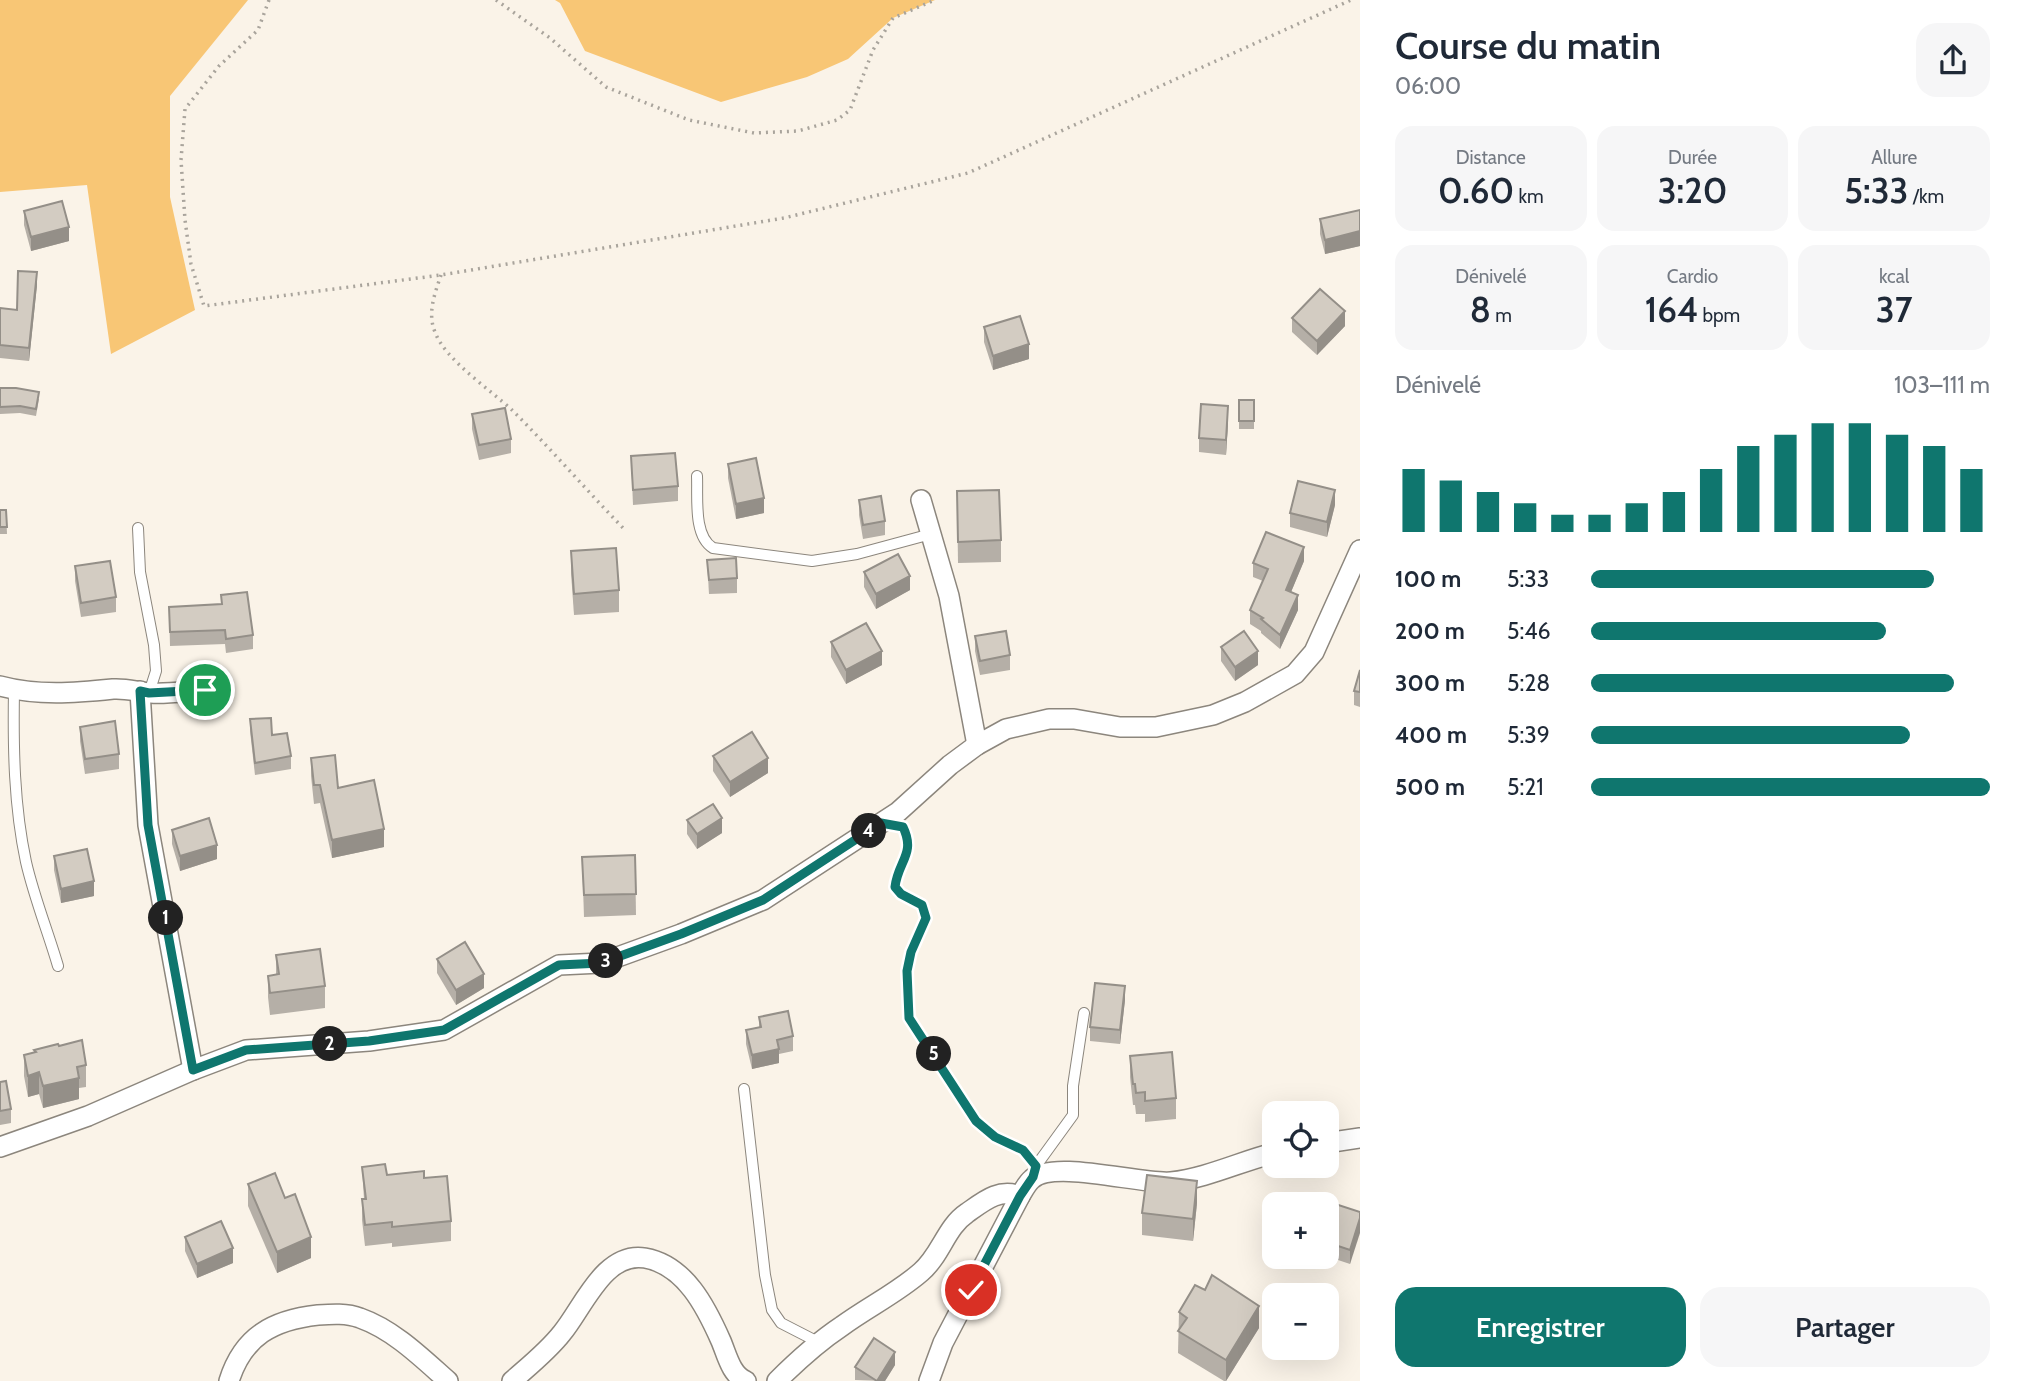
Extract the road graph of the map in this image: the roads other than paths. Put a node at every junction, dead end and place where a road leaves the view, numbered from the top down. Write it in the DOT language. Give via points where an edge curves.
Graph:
graph roads {
  1 [pos="697,476"];
  2 [pos="922,500"];
  3 [pos="138,528"];
  4 [pos="931,534"];
  5 [pos="1360,550"];
  6 [pos="7,688"];
  7 [pos="205,690"];
  8 [pos="145,692"];
  9 [pos="977,745"];
  10 [pos="58,966"];
  11 [pos="1084,1013"];
  12 [pos="193,1070"];
  13 [pos="744,1089"];
  14 [pos="1360,1139"];
  15 [pos="1339,1141"];
  16 [pos="0,1147"];
  17 [pos="1262,1157"];
  18 [pos="1035,1172"];
  19 [pos="1020,1196"];
  20 [pos="820,1342"];
  21 [pos="229,1381"];
  22 [pos="448,1381"];
  23 [pos="512,1381"];
  24 [pos="746,1381"];
  25 [pos="776,1381"];
  26 [pos="929,1381"];
  1 -- 4 [label="lane" via="701,532 713,548 812,561"];
  2 -- 4 [label="street"];
  3 -- 8 [label="lane" via="140,572 156,671"];
  4 -- 9 [label="street" via="949,596"];
  5 -- 9 [label="street" via="1314,652 1295,674 1245,702 1213,715 1156,727 1049,719 1006,729"];
  6 -- 8 [label="street" via="66,694 113,689"];
  6 -- 10 [label="lane" via="27,866"];
  7 -- 8 [label="street"];
  8 -- 12 [label="street" via="148,825"];
  9 -- 12 [label="street" via="898,812 763,900 681,934 601,963 559,965 444,1030 246,1050"];
  11 -- 18 [label="lane" via="1073,1115"];
  12 -- 16 [label="street" via="88,1116"];
  13 -- 20 [label="lane" via="772,1310 781,1323"];
  14 -- 15 [label="street"];
  17 -- 18 [label="street" via="1210,1175 1166,1183 1105,1174"];
  18 -- 19 [label="street"];
  19 -- 20 [label="street" via="1008,1192 993,1195 964,1215 925,1269"];
  19 -- 26 [label="street" via="943,1343"];
  20 -- 25 [label="street"];
  21 -- 22 [label="street" via="243,1352 268,1328 295,1317 342,1314 382,1329"];
  23 -- 24 [label="street" via="564,1332 602,1277 616,1264 642,1257 673,1269 688,1283 731,1365"];
}
